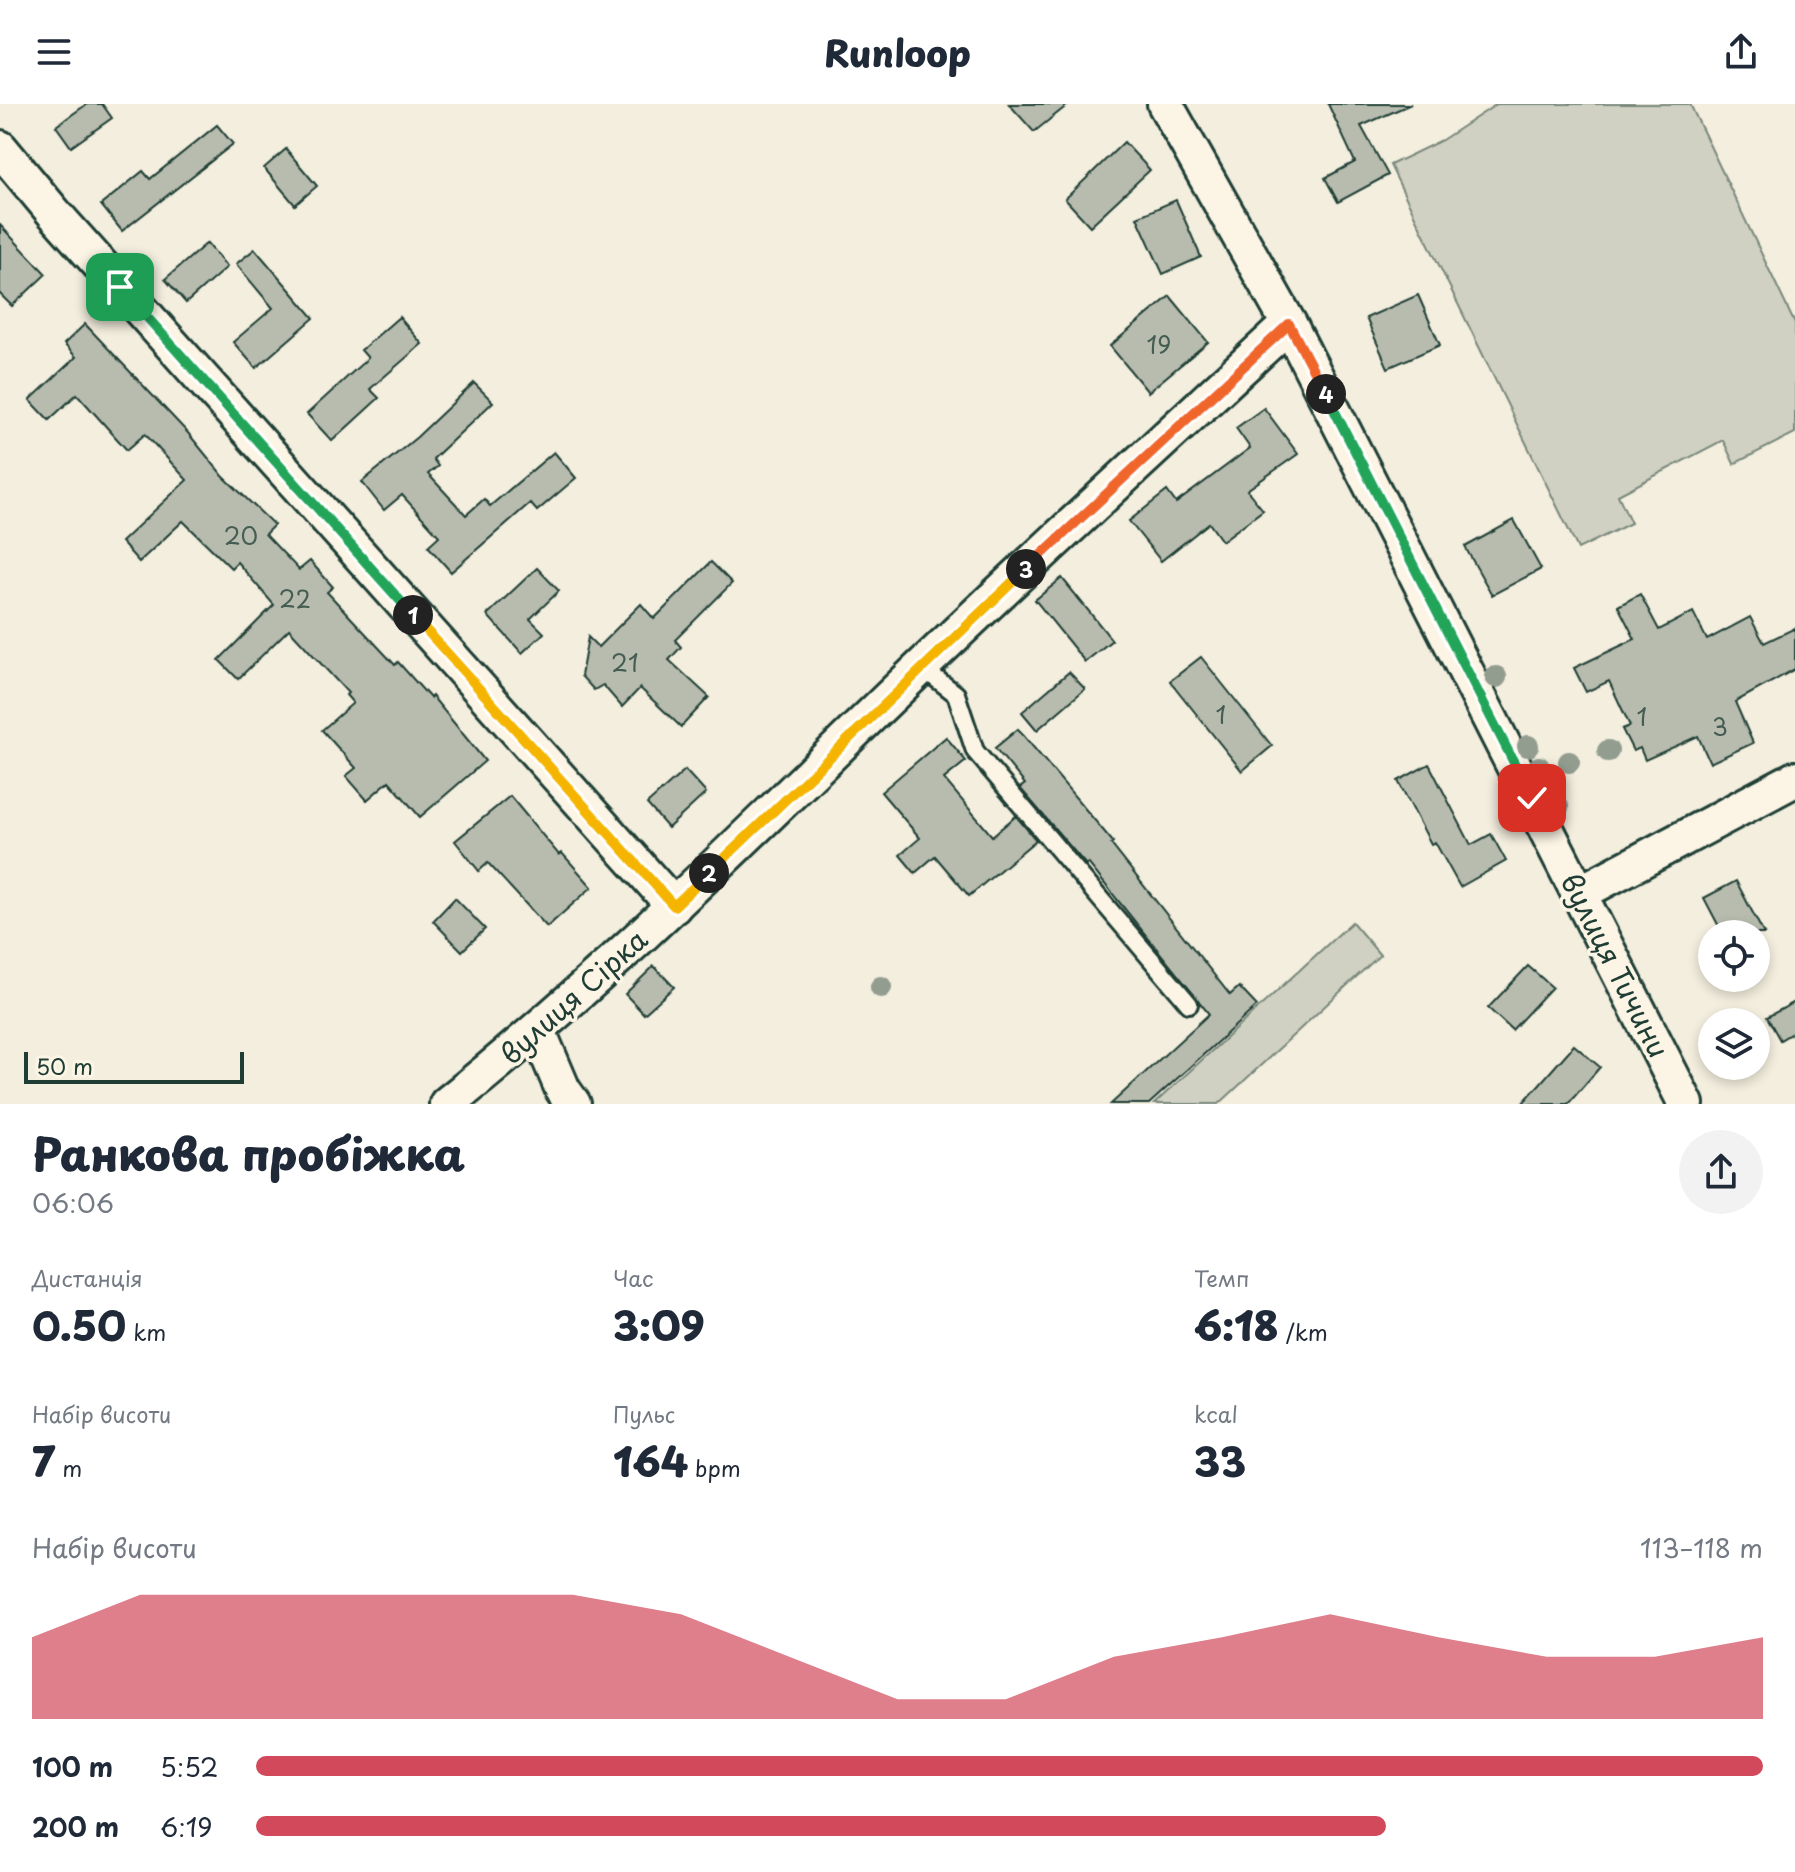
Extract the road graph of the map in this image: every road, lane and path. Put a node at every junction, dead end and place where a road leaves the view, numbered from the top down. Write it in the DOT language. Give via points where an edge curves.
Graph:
graph roads {
  1 [pos="1179,109"];
  2 [pos="0,148"];
  3 [pos="1289,324"];
  4 [pos="921,667"];
  5 [pos="1795,779"];
  6 [pos="1580,893"];
  7 [pos="674,906"];
  8 [pos="1189,1004"];
  9 [pos="538,1031"];
  10 [pos="447,1104"];
  11 [pos="573,1104"];
  12 [pos="1686,1104"];
  1 -- 3 [label="street, вулиця Тичини"];
  2 -- 7 [label="street"];
  3 -- 4 [label="street, вулиця Сірка"];
  3 -- 6 [label="street, вулиця Тичини"];
  4 -- 7 [label="street, вулиця Сірка"];
  4 -- 8 [label="lane" via="956,694 975,751"];
  5 -- 6 [label="street"];
  6 -- 12 [label="street, вулиця Тичини"];
  7 -- 9 [label="street, вулиця Сірка"];
  9 -- 10 [label="street, вулиця Сірка"];
  9 -- 11 [label="street"];
}
